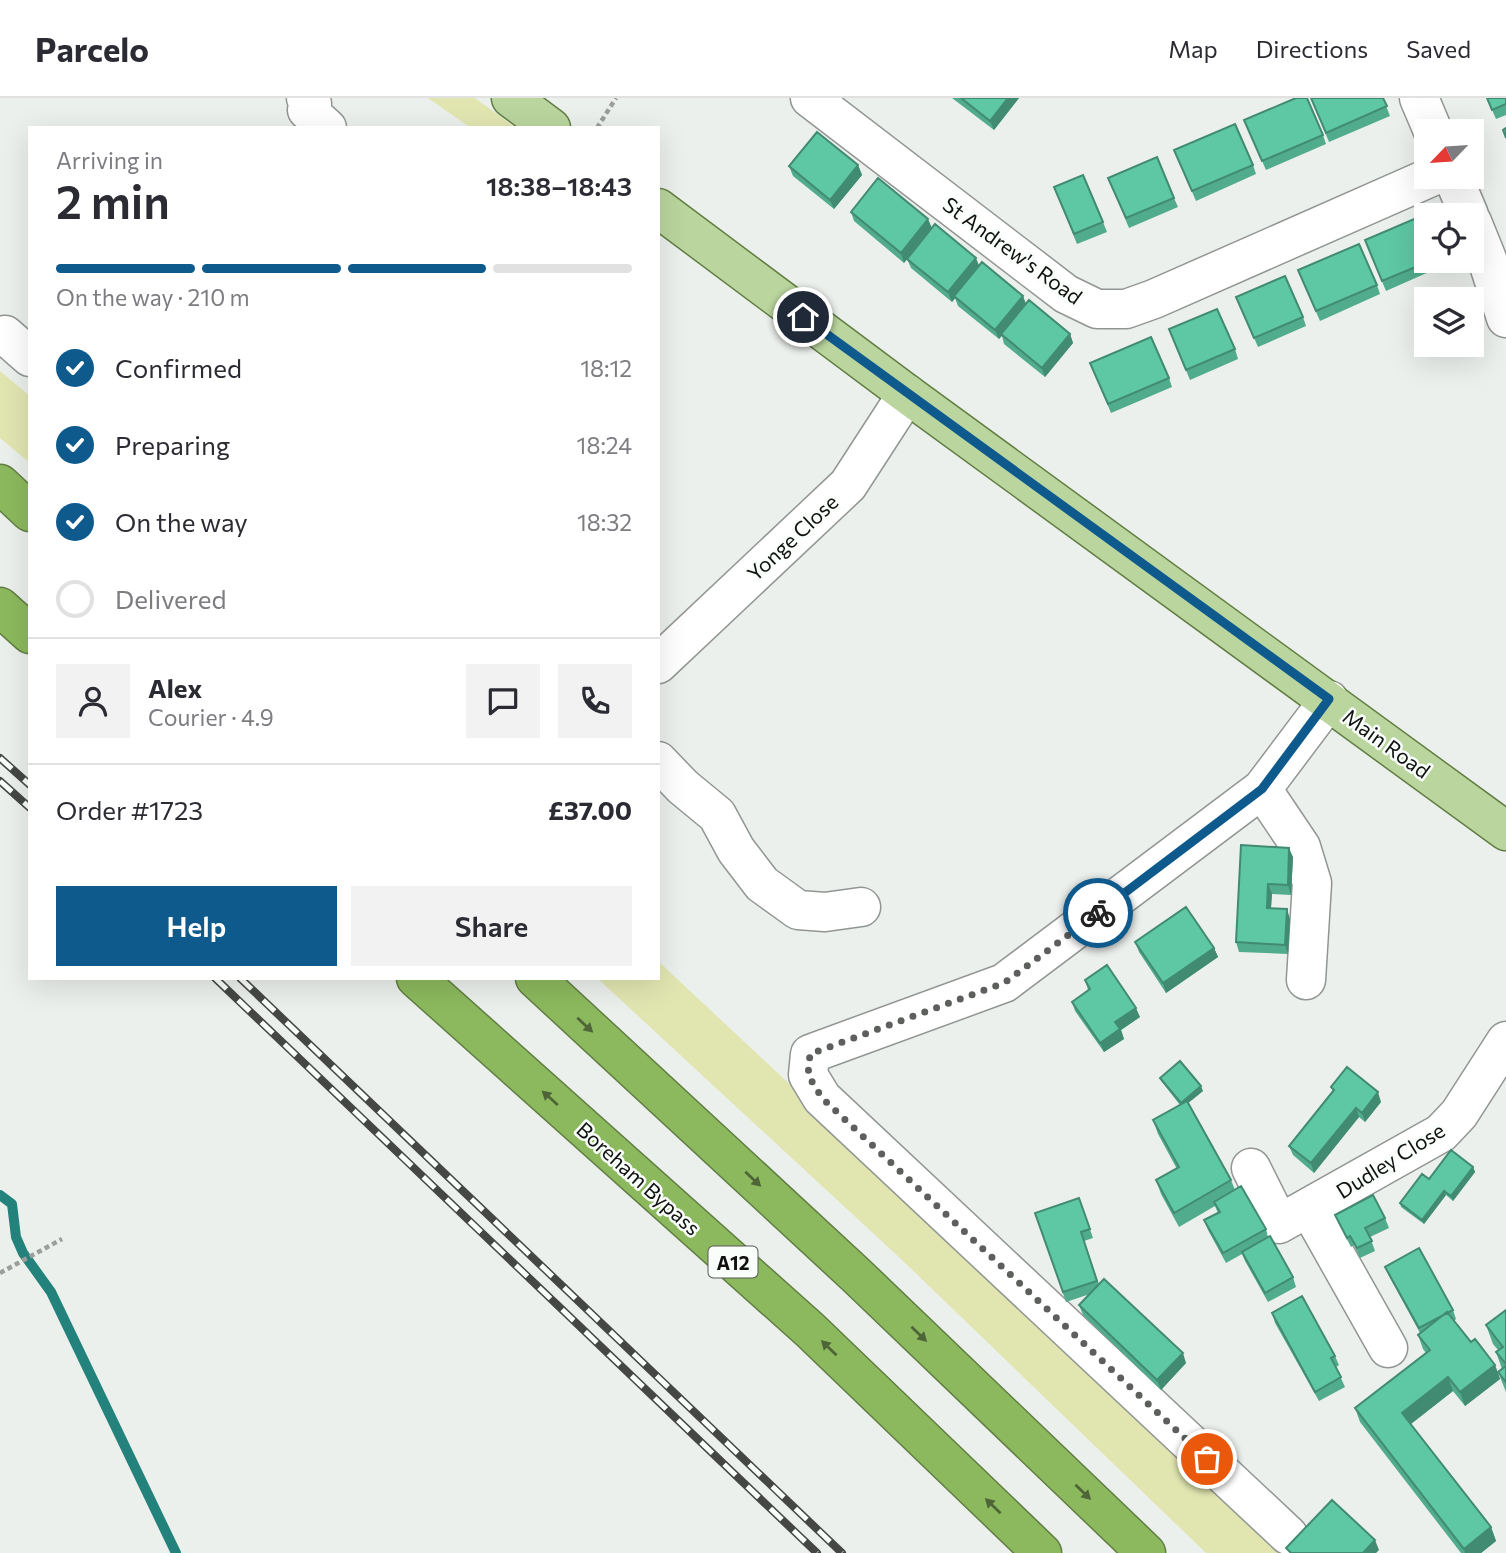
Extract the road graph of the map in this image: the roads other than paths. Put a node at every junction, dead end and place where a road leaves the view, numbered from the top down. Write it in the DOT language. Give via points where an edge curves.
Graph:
graph roads {
  1 [pos="306,98"];
  2 [pos="511,98"];
  3 [pos="810,98"];
  4 [pos="1419,98"];
  5 [pos="1428,119"];
  6 [pos="325,126"];
  7 [pos="548,126"];
  8 [pos="1414,184"];
  9 [pos="660,209"];
  10 [pos="1484,252"];
  11 [pos="1506,318"];
  12 [pos="907,394"];
  13 [pos="0,484"];
  14 [pos="28,510"];
  15 [pos="0,607"];
  16 [pos="28,632"];
  17 [pos="660,662"];
  18 [pos="1329,699"];
  19 [pos="660,763"];
  20 [pos="1262,789"];
  21 [pos="1503,823"];
  22 [pos="861,907"];
  23 [pos="418,980"];
  24 [pos="537,980"];
  25 [pos="1306,980"];
  26 [pos="1506,1041"];
  27 [pos="1251,1168"];
  28 [pos="1294,1216"];
  29 [pos="1388,1348"];
  30 [pos="1288,1535"];
  31 [pos="1042,1553"];
  32 [pos="1146,1553"];
  1 -- 6 [label="street" via="312,104 307,110"];
  2 -- 7 [label="main road"];
  3 -- 8 [label="street, St Andrew's Road" via="1066,293 1097,309 1126,309 1154,299"];
  4 -- 5 [label="street"];
  9 -- 12 [label="main road, Main Road"];
  10 -- 11 [label="street"];
  12 -- 17 [label="street, Yonge Close" via="848,485"];
  12 -- 18 [label="main road, Main Road"];
  13 -- 14 [label="highway"];
  15 -- 16 [label="highway"];
  18 -- 20 [label="street"];
  18 -- 21 [label="main road, Main Road"];
  19 -- 22 [label="street" via="717,815 762,884 798,910"];
  20 -- 25 [label="street" via="1301,847 1312,883"];
  20 -- 30 [label="street" via="1004,983 810,1054 808,1075 822,1098"];
  31 -- 23 [label="highway, Boreham Bypass / A12, one-way" via="810,1330"];
  24 -- 32 [label="highway, one-way" via="856,1275"];
  26 -- 28 [label="street, Dudley Close" via="1441,1133"];
  27 -- 28 [label="street"];
  28 -- 29 [label="street"];
}
